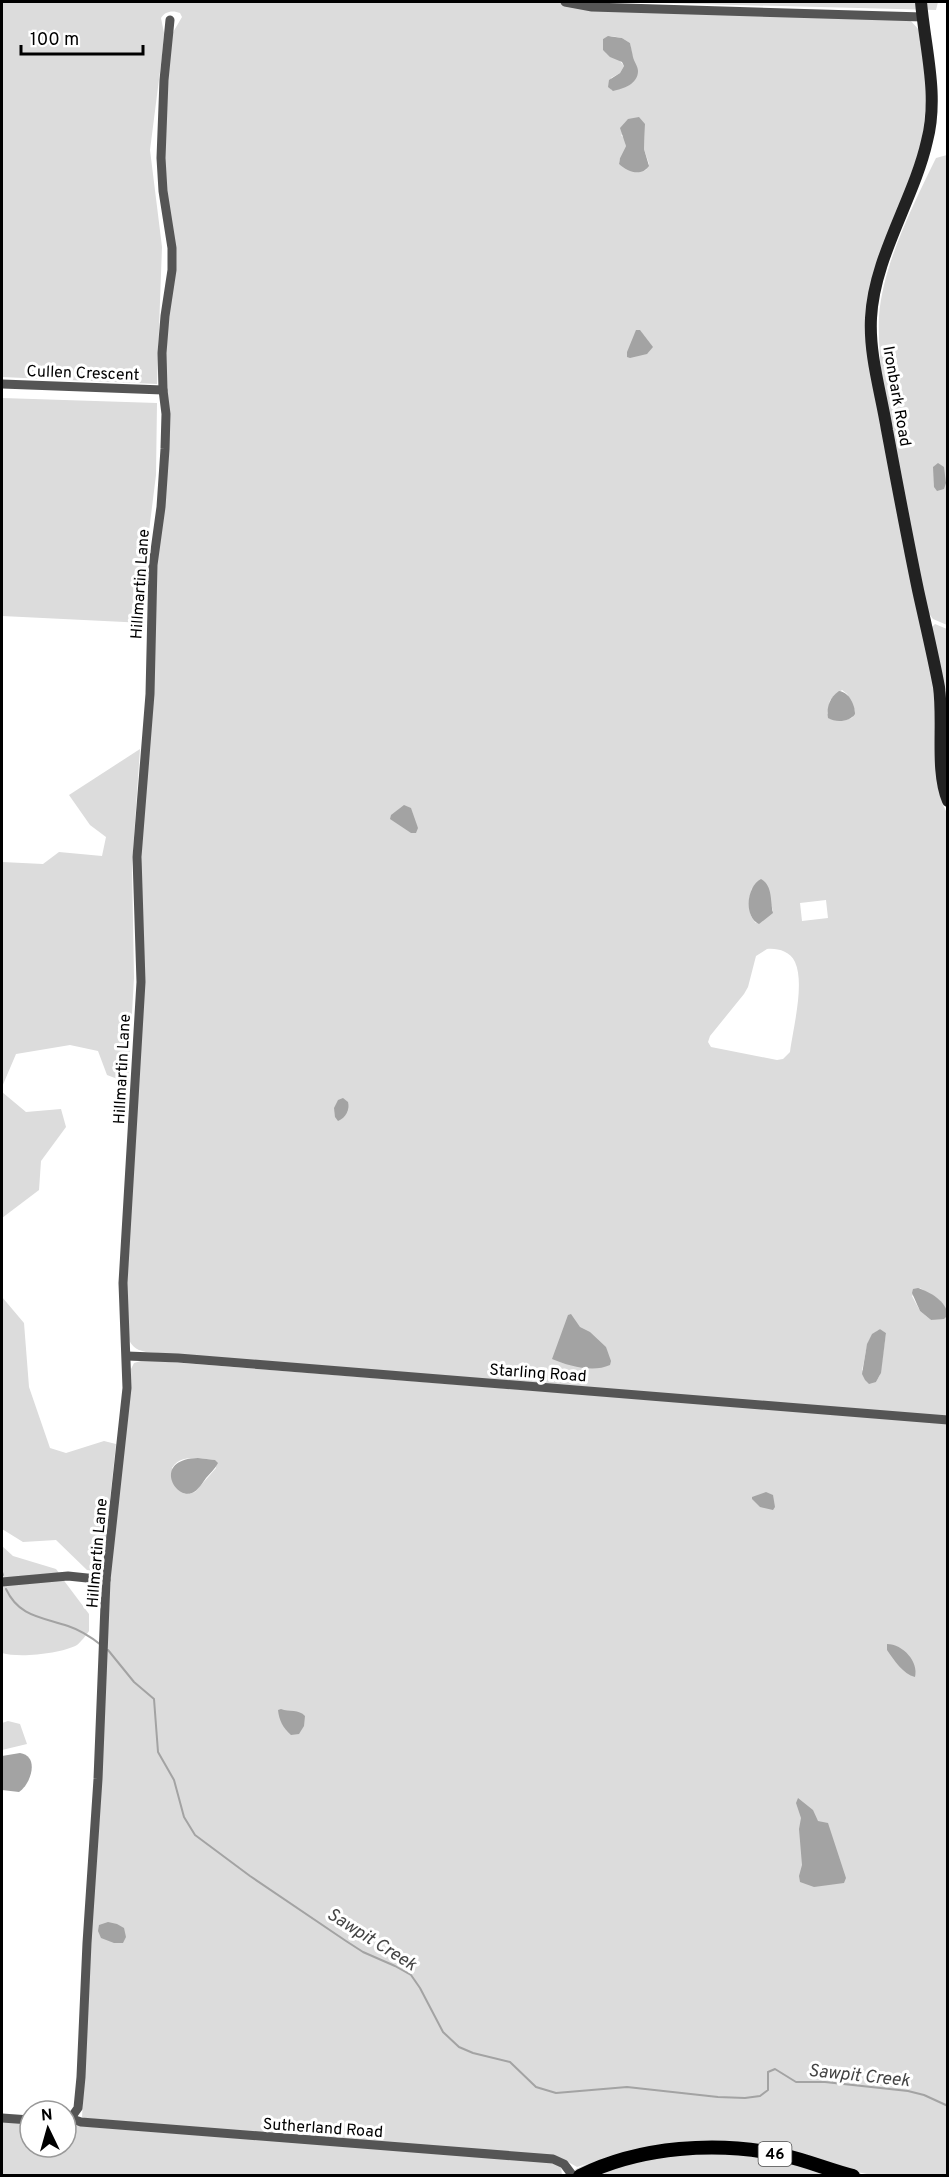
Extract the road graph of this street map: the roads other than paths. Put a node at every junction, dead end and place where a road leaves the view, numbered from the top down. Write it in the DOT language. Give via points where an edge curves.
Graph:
graph roads {
  1 [pos="565,2"];
  2 [pos="921,2"];
  3 [pos="923,17"];
  4 [pos="170,20"];
  5 [pos="2,384"];
  6 [pos="163,390"];
  7 [pos="948,801"];
  8 [pos="127,1356"];
  9 [pos="948,1420"];
  10 [pos="106,1580"];
  11 [pos="2,1582"];
  12 [pos="78,2108"];
  13 [pos="2,2118"];
  14 [pos="18,2119"];
  15 [pos="78,2122"];
  16 [pos="573,2175"];
  17 [pos="580,2175"];
  18 [pos="853,2175"];
  1 -- 3 [label="street" via="592,7"];
  2 -- 3 [label="street, Ironbark Road"];
  3 -- 7 [label="street, Ironbark Road" via="931,78 930,127 880,273 871,329 873,357 939,687 941,771"];
  4 -- 6 [label="street, Hillmartin Lane" via="161,168 172,270 164,329"];
  5 -- 6 [label="street, Cullen Crescent"];
  6 -- 8 [label="street, Hillmartin Lane" via="165,449 153,565 150,694 137,857 141,982 124,1263"];
  8 -- 9 [label="street, Starling Road"];
  8 -- 10 [label="street, Hillmartin Lane" via="126,1406"];
  10 -- 11 [label="street" via="68,1576"];
  10 -- 12 [label="street, Hillmartin Lane"];
  13 -- 14 [label="street"];
  15 -- 16 [label="street, Sutherland Road" via="553,2159"];
  17 -- 18 [label="main road, 46" via="634,2155 695,2149 762,2151"];
}
